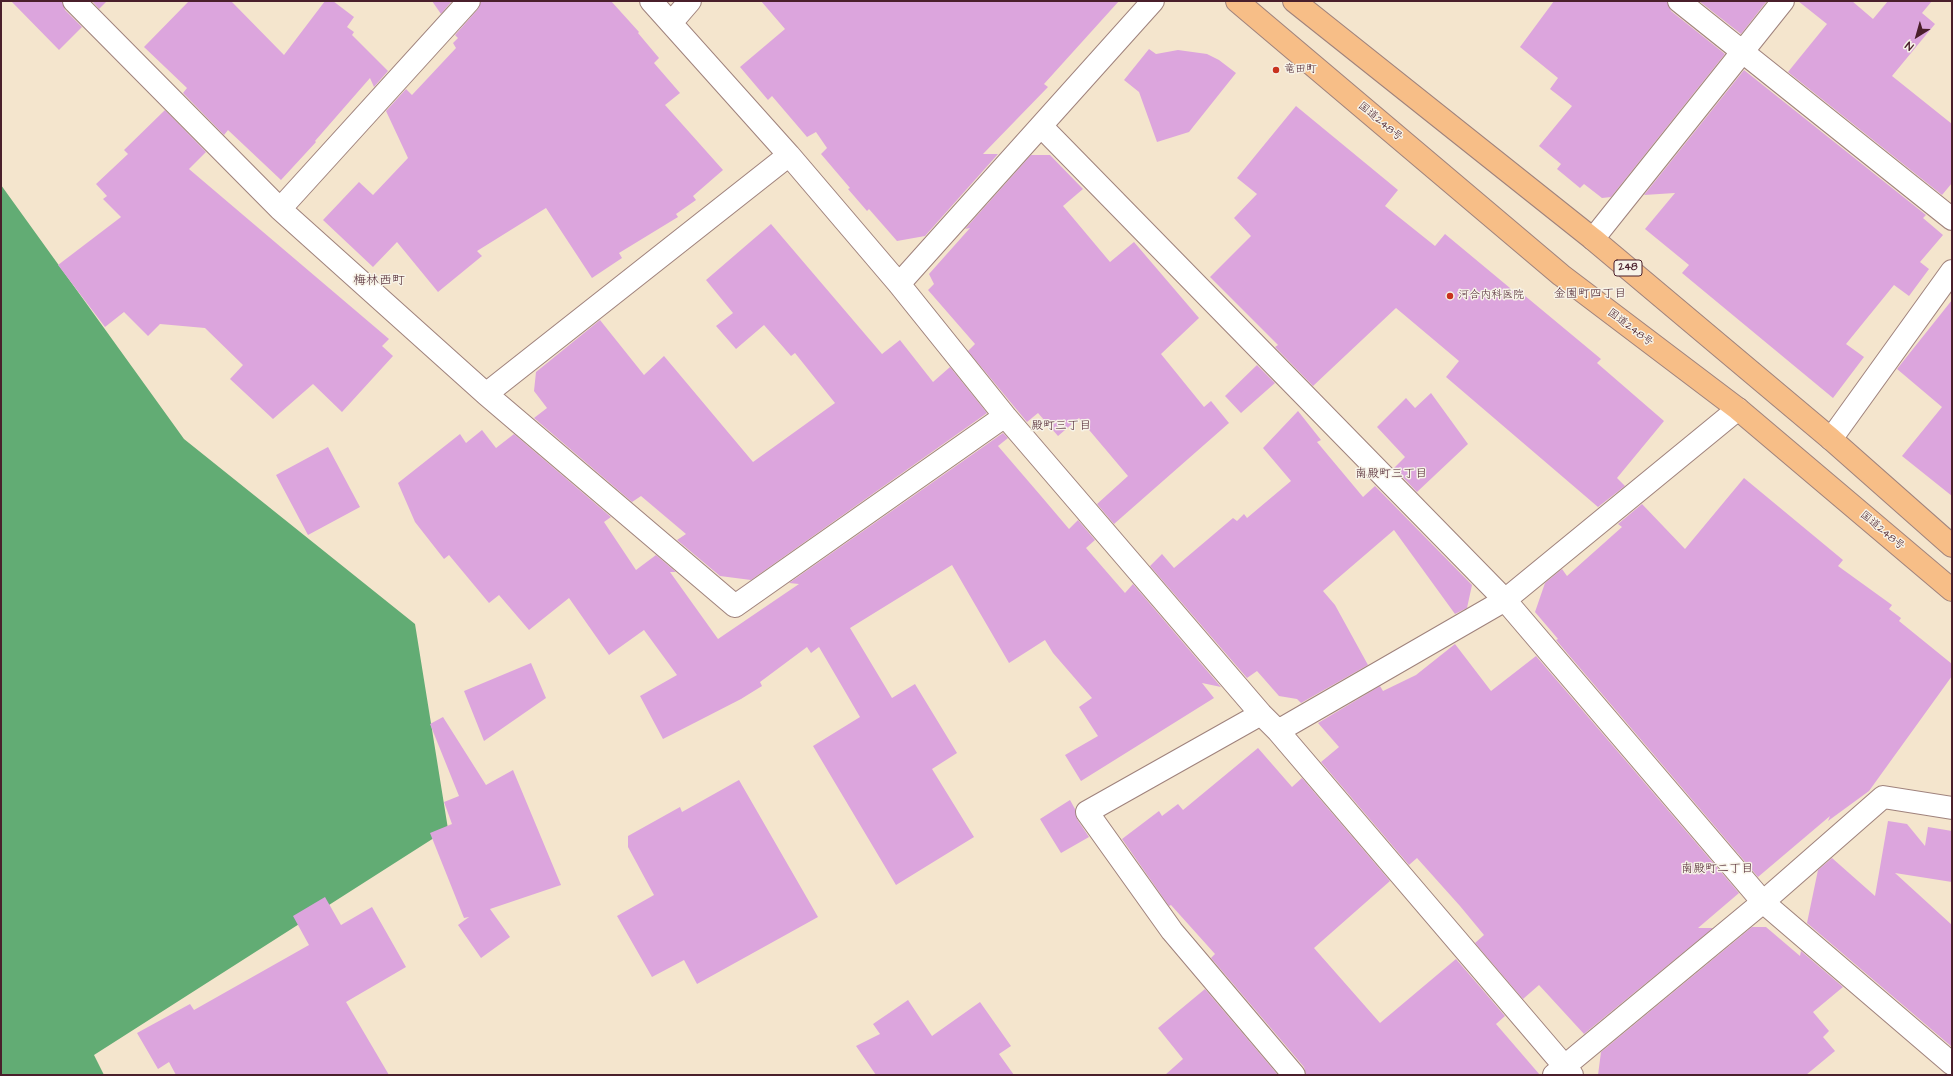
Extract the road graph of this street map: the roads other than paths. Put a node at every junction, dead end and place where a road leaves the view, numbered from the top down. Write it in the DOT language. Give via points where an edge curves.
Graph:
graph roads {
  1 [pos="74,1"];
  2 [pos="469,1"];
  3 [pos="651,1"];
  4 [pos="690,1"];
  5 [pos="1153,1"];
  6 [pos="1237,1"];
  7 [pos="1294,1"];
  8 [pos="1679,1"];
  9 [pos="1784,1"];
  10 [pos="671,23"];
  11 [pos="1743,52"];
  12 [pos="1041,126"];
  13 [pos="789,156"];
  14 [pos="280,209"];
  15 [pos="1952,219"];
  16 [pos="1593,238"];
  17 [pos="1952,272"];
  18 [pos="898,284"];
  19 [pos="486,394"];
  20 [pos="1738,409"];
  21 [pos="1005,416"];
  22 [pos="1830,439"];
  23 [pos="1952,546"];
  24 [pos="1952,590"];
  25 [pos="1505,600"];
  26 [pos="1261,714"];
  27 [pos="1278,731"];
  28 [pos="1952,808"];
  29 [pos="1763,902"];
  30 [pos="1952,1064"];
  31 [pos="1563,1072"];
  32 [pos="1294,1075"];
  1 -- 14 [label="street"];
  2 -- 14 [label="street"];
  3 -- 10 [label="street"];
  4 -- 10 [label="street"];
  5 -- 12 [label="street"];
  6 -- 20 [label="highway, 国道248号" via="1561,275"];
  7 -- 16 [label="highway, 248"];
  8 -- 11 [label="street"];
  9 -- 11 [label="street"];
  10 -- 13 [label="street"];
  11 -- 15 [label="street"];
  11 -- 16 [label="street"];
  12 -- 18 [label="street"];
  12 -- 25 [label="street"];
  13 -- 18 [label="street"];
  13 -- 19 [label="street"];
  14 -- 19 [label="street"];
  16 -- 22 [label="highway, 248"];
  17 -- 22 [label="street"];
  18 -- 21 [label="street"];
  19 -- 21 [label="street" via="735,606"];
  20 -- 24 [label="highway, 国道248号"];
  20 -- 25 [label="street"];
  21 -- 26 [label="street"];
  22 -- 23 [label="highway, 248"];
  25 -- 27 [label="street"];
  25 -- 29 [label="street"];
  26 -- 27 [label="street"];
  26 -- 32 [label="street" via="1087,812 1172,931"];
  27 -- 31 [label="street"];
  28 -- 29 [label="street" via="1883,796"];
  29 -- 30 [label="street"];
  29 -- 31 [label="street"];
}
